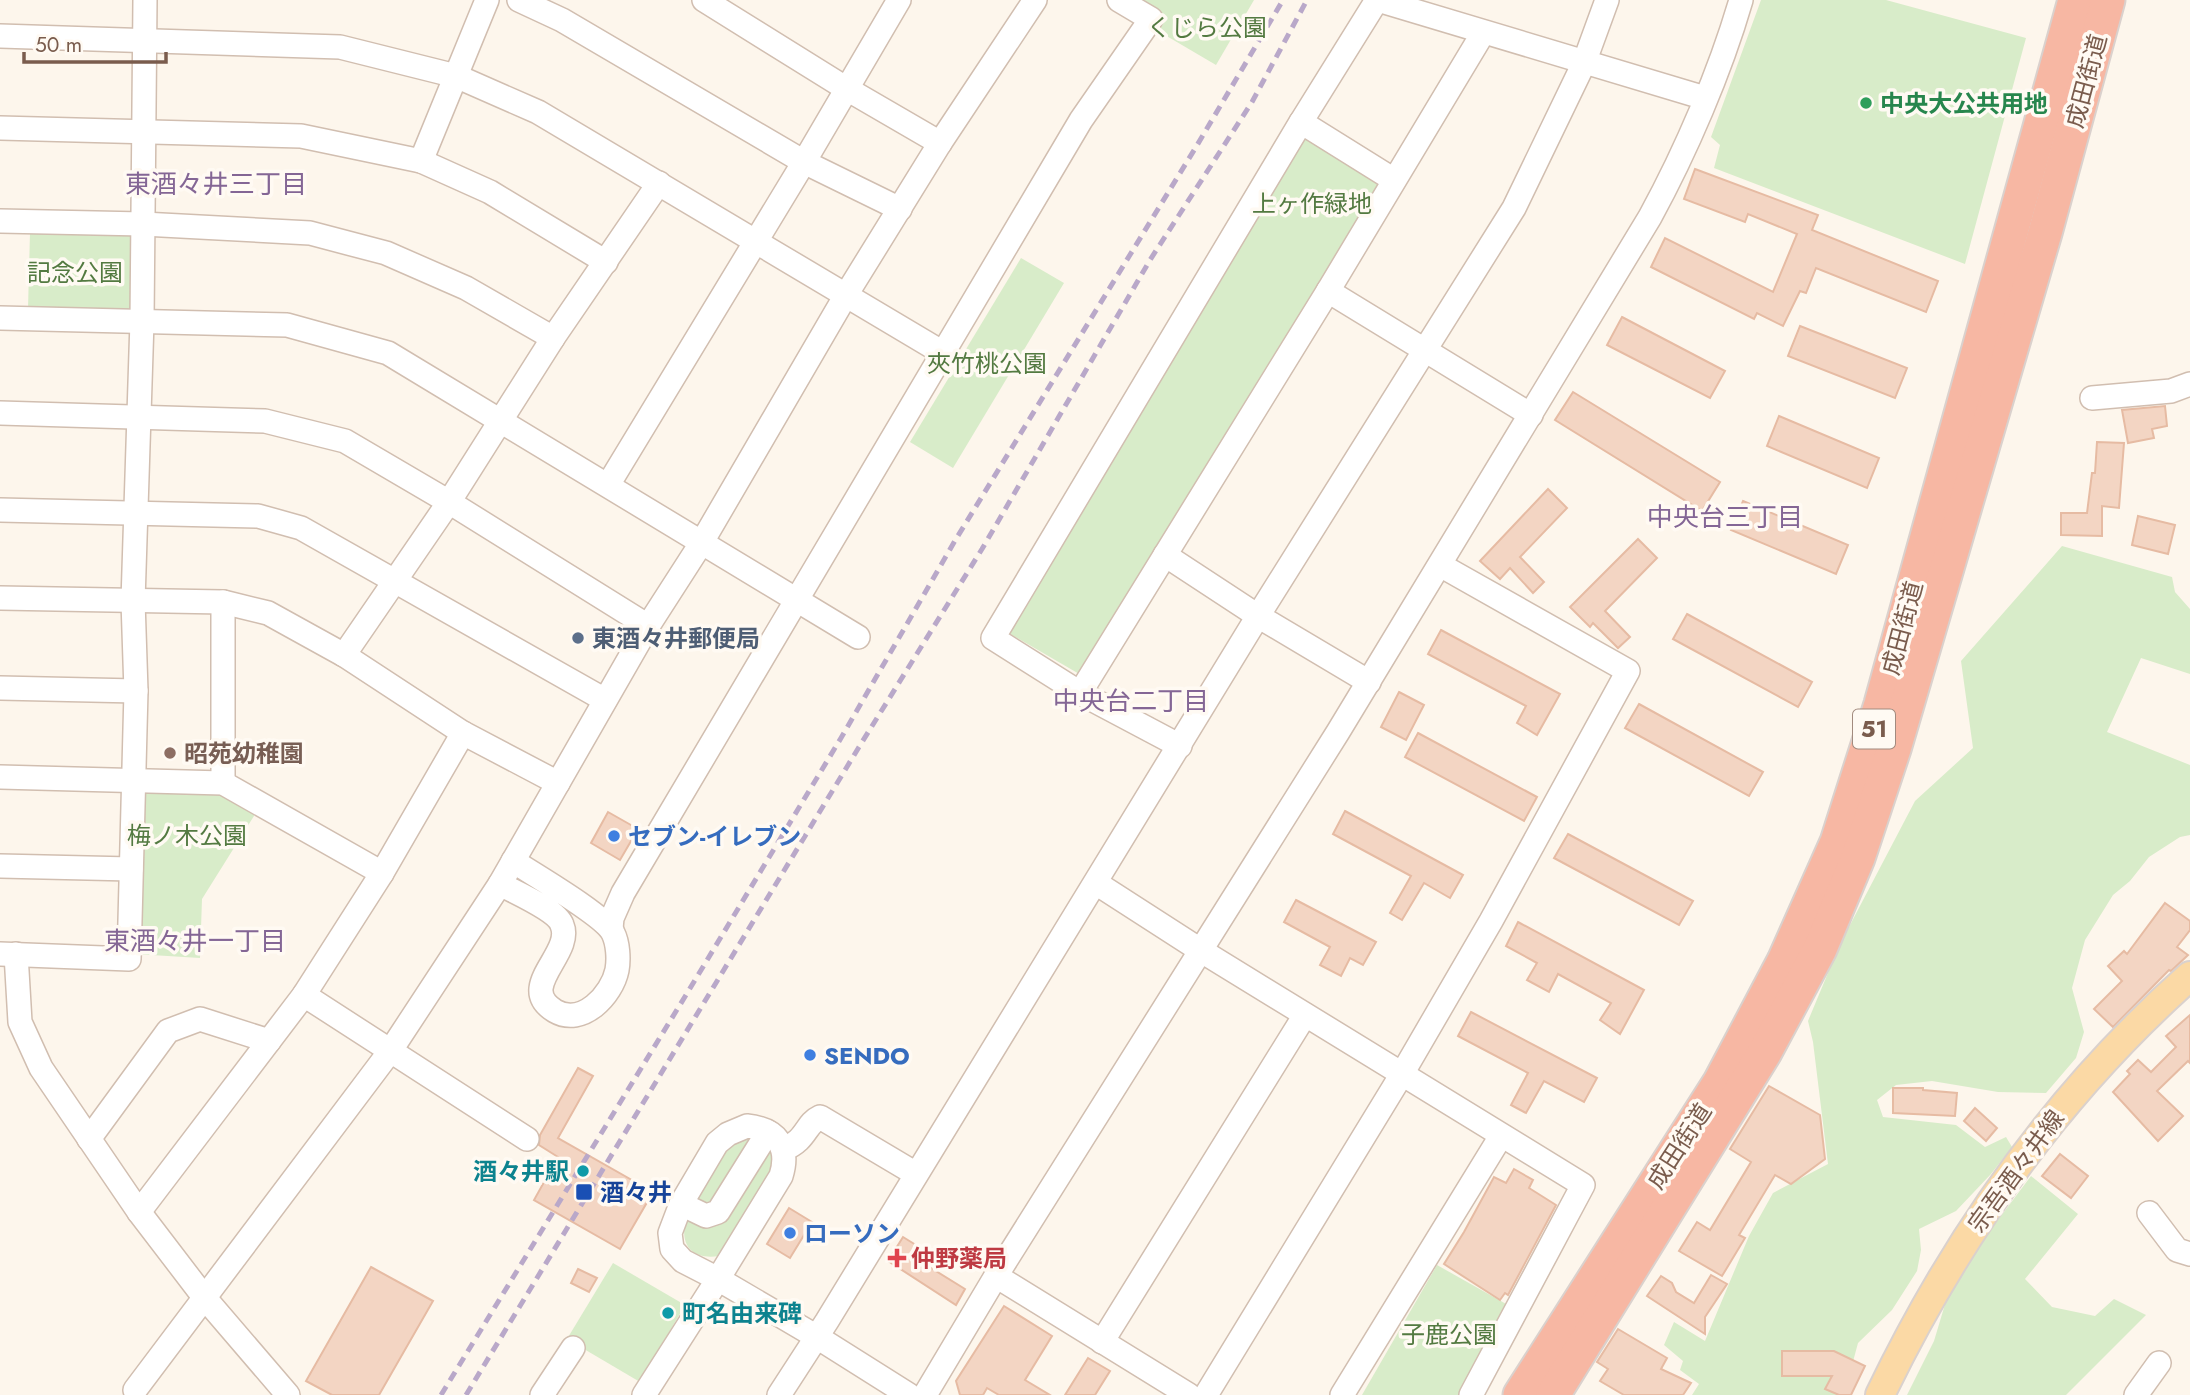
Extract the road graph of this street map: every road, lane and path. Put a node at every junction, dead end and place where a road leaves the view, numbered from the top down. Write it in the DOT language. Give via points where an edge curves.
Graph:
graph roads {
  1 [pos="145,0"];
  2 [pos="487,0"];
  3 [pos="519,0"];
  4 [pos="704,0"];
  5 [pos="899,0"];
  6 [pos="1035,0"];
  7 [pos="1119,0"];
  8 [pos="1377,0"];
  9 [pos="1607,0"];
  10 [pos="1741,0"];
  11 [pos="2075,0"];
  12 [pos="2108,0"];
  13 [pos="1483,33"];
  14 [pos="0,36"];
  15 [pos="145,39"];
  16 [pos="1584,63"];
  17 [pos="456,76"];
  18 [pos="847,89"];
  19 [pos="1705,98"];
  20 [pos="1301,122"];
  21 [pos="0,128"];
  22 [pos="145,131"];
  23 [pos="940,143"];
  24 [pos="421,160"];
  25 [pos="804,162"];
  26 [pos="1394,180"];
  27 [pos="659,183"];
  28 [pos="900,209"];
  29 [pos="0,221"];
  30 [pos="143,224"];
  31 [pos="756,241"];
  32 [pos="606,262"];
  33 [pos="1328,291"];
  34 [pos="846,295"];
  35 [pos="0,318"];
  36 [pos="142,321"];
  37 [pos="553,338"];
  38 [pos="1425,349"];
  39 [pos="943,353"];
  40 [pos="2190,384"];
  41 [pos="2092,398"];
  42 [pos="0,413"];
  43 [pos="1531,415"];
  44 [pos="139,417"];
  45 [pos="502,421"];
  46 [pos="608,485"];
  47 [pos="449,502"];
  48 [pos="0,510"];
  49 [pos="136,513"];
  50 [pos="702,542"];
  51 [pos="1164,555"];
  52 [pos="1440,565"];
  53 [pos="395,582"];
  54 [pos="0,598"];
  55 [pos="795,600"];
  56 [pos="133,601"];
  57 [pos="223,602"];
  58 [pos="1258,616"];
  59 [pos="648,626"];
  60 [pos="858,637"];
  61 [pos="344,655"];
  62 [pos="1369,682"];
  63 [pos="0,688"];
  64 [pos="136,691"];
  65 [pos="1080,693"];
  66 [pos="605,700"];
  67 [pos="463,733"];
  68 [pos="1180,746"];
  69 [pos="0,777"];
  70 [pos="134,782"];
  71 [pos="223,783"];
  72 [pos="558,783"];
  73 [pos="513,861"];
  74 [pos="0,866"];
  75 [pos="131,869"];
  76 [pos="382,873"];
  77 [pos="1096,883"];
  78 [pos="500,884"];
  79 [pos="611,929"];
  80 [pos="1200,950"];
  81 [pos="8,954"];
  82 [pos="2190,976"];
  83 [pos="304,995"];
  84 [pos="1306,1014"];
  85 [pos="10,1024"];
  86 [pos="269,1041"];
  87 [pos="391,1050"];
  88 [pos="1402,1074"];
  89 [pos="1501,1136"];
  90 [pos="89,1139"];
  91 [pos="527,1139"];
  92 [pos="776,1141"];
  93 [pos="916,1174"];
  94 [pos="681,1204"];
  95 [pos="139,1212"];
  96 [pos="2149,1213"];
  97 [pos="2190,1254"];
  98 [pos="996,1276"];
  99 [pos="718,1279"];
  100 [pos="204,1297"];
  101 [pos="817,1337"];
  102 [pos="1102,1342"];
  103 [pos="573,1348"];
  104 [pos="2159,1363"];
  105 [pos="135,1390"];
  106 [pos="288,1395"];
  107 [pos="542,1395"];
  108 [pos="644,1395"];
  109 [pos="779,1395"];
  110 [pos="909,1395"];
  111 [pos="925,1395"];
  112 [pos="1189,1395"];
  113 [pos="1206,1395"];
  114 [pos="1342,1395"];
  115 [pos="1471,1395"];
  116 [pos="1520,1395"];
  117 [pos="1553,1395"];
  118 [pos="1880,1395"];
  119 [pos="2136,1395"];
  1 -- 15 [label="street"];
  2 -- 17 [label="street"];
  3 -- 25 [label="street" via="562,20"];
  4 -- 18 [label="street"];
  5 -- 18 [label="street"];
  6 -- 23 [label="street"];
  7 -- 39 [label="street" via="1150,19 1081,120"];
  8 -- 13 [label="street"];
  8 -- 20 [label="street"];
  9 -- 16 [label="street"];
  10 -- 19 [label="street"];
  11 -- 116 [label="highway, 成田街道 / 51" via="1881,704 1837,842 1784,961 1720,1082"];
  12 -- 117 [label="highway, 成田街道 / 51" via="2029,286 1858,858 1820,949 1765,1052"];
  13 -- 16 [label="street"];
  13 -- 26 [label="street"];
  14 -- 15 [label="street"];
  15 -- 17 [label="street" via="340,47"];
  15 -- 22 [label="street"];
  16 -- 19 [label="street"];
  16 -- 38 [label="street" via="1514,208"];
  17 -- 24 [label="street"];
  17 -- 27 [label="street" via="538,112"];
  18 -- 23 [label="street"];
  18 -- 25 [label="street"];
  19 -- 43 [label="street" via="1663,193"];
  20 -- 26 [label="street"];
  20 -- 65 [label="street" via="993,638"];
  21 -- 22 [label="street"];
  22 -- 24 [label="street" via="301,136"];
  22 -- 30 [label="street"];
  23 -- 28 [label="street"];
  24 -- 32 [label="street" via="490,192"];
  25 -- 28 [label="street"];
  25 -- 31 [label="street"];
  26 -- 33 [label="street"];
  27 -- 31 [label="street"];
  27 -- 32 [label="street"];
  28 -- 34 [label="street"];
  29 -- 30 [label="street"];
  30 -- 36 [label="street"];
  30 -- 37 [label="street" via="310,233 386,253 466,288"];
  31 -- 34 [label="street"];
  31 -- 46 [label="street"];
  32 -- 37 [label="street"];
  33 -- 38 [label="street"];
  33 -- 51 [label="street"];
  34 -- 39 [label="street"];
  34 -- 50 [label="street"];
  35 -- 36 [label="street"];
  36 -- 44 [label="street"];
  36 -- 45 [label="street" via="287,325 388,353"];
  37 -- 45 [label="street"];
  38 -- 43 [label="street"];
  38 -- 58 [label="street"];
  39 -- 55 [label="street"];
  40 -- 41 [label="street" via="2171,391"];
  42 -- 44 [label="street"];
  43 -- 52 [label="street"];
  44 -- 47 [label="street" via="265,421 345,441"];
  44 -- 49 [label="street"];
  45 -- 46 [label="street"];
  45 -- 47 [label="street"];
  46 -- 50 [label="street"];
  47 -- 53 [label="street"];
  47 -- 59 [label="street"];
  48 -- 49 [label="street"];
  49 -- 53 [label="street" via="258,516 301,528"];
  49 -- 56 [label="street"];
  50 -- 55 [label="street"];
  50 -- 59 [label="street"];
  51 -- 58 [label="street"];
  51 -- 65 [label="street"];
  52 -- 62 [label="street"];
  52 -- 88 [label="street" via="1628,671"];
  53 -- 61 [label="street"];
  53 -- 66 [label="street"];
  54 -- 56 [label="street"];
  55 -- 60 [label="street"];
  55 -- 79 [label="street" via="623,894"];
  56 -- 57 [label="street"];
  56 -- 64 [label="street"];
  57 -- 61 [label="street" via="268,613"];
  57 -- 71 [label="street"];
  58 -- 62 [label="street"];
  58 -- 68 [label="street"];
  59 -- 66 [label="street"];
  61 -- 67 [label="street"];
  62 -- 80 [label="street"];
  63 -- 64 [label="street"];
  64 -- 70 [label="street"];
  65 -- 68 [label="street"];
  66 -- 72 [label="street"];
  67 -- 72 [label="street"];
  67 -- 76 [label="street"];
  68 -- 77 [label="street"];
  69 -- 70 [label="street"];
  70 -- 71 [label="street"];
  70 -- 75 [label="street"];
  71 -- 76 [label="street"];
  72 -- 73 [label="street"];
  73 -- 78 [label="street"];
  73 -- 79 [label="street"];
  74 -- 75 [label="street"];
  75 -- 81 [label="street" via="129,959"];
  76 -- 83 [label="street"];
  77 -- 80 [label="street"];
  77 -- 93 [label="street"];
  78 -- 79 [label="street" via="556,917 563,926 563,937 540,991 544,1002 557,1013 583,1014 607,992 617,971 618,947"];
  78 -- 87 [label="street"];
  80 -- 84 [label="street"];
  80 -- 98 [label="street"];
  81 -- 85 [label="street"];
  82 -- 118 [label="main road, 宗吾酒々井線" via="2054,1117 1993,1198 1944,1273"];
  83 -- 86 [label="street"];
  83 -- 87 [label="street"];
  84 -- 88 [label="street"];
  84 -- 102 [label="street"];
  85 -- 90 [label="street"];
  86 -- 90 [label="street" via="200,1019 167,1031"];
  86 -- 95 [label="street"];
  87 -- 91 [label="street"];
  87 -- 100 [label="street"];
  88 -- 89 [label="street"];
  88 -- 113 [label="street"];
  89 -- 114 [label="street"];
  89 -- 115 [label="street" via="1583,1185"];
  90 -- 95 [label="street"];
  92 -- 93 [label="street" via="800,1140 820,1117"];
  92 -- 94 [label="street" via="718,1213 706,1216"];
  92 -- 94 [label="street" via="747,1126 728,1134"];
  92 -- 99 [label="street" via="785,1157 780,1175"];
  93 -- 101 [label="street"];
  94 -- 99 [label="street" via="670,1233 672,1248 683,1261"];
  95 -- 100 [label="street"];
  96 -- 97 [label="street" via="2177,1250"];
  98 -- 102 [label="street"];
  98 -- 111 [label="street"];
  99 -- 101 [label="street"];
  99 -- 108 [label="street"];
  100 -- 105 [label="street"];
  100 -- 106 [label="street"];
  101 -- 109 [label="street"];
  101 -- 110 [label="street"];
  102 -- 112 [label="street"];
  103 -- 107 [label="street"];
  104 -- 119 [label="street"];
}
